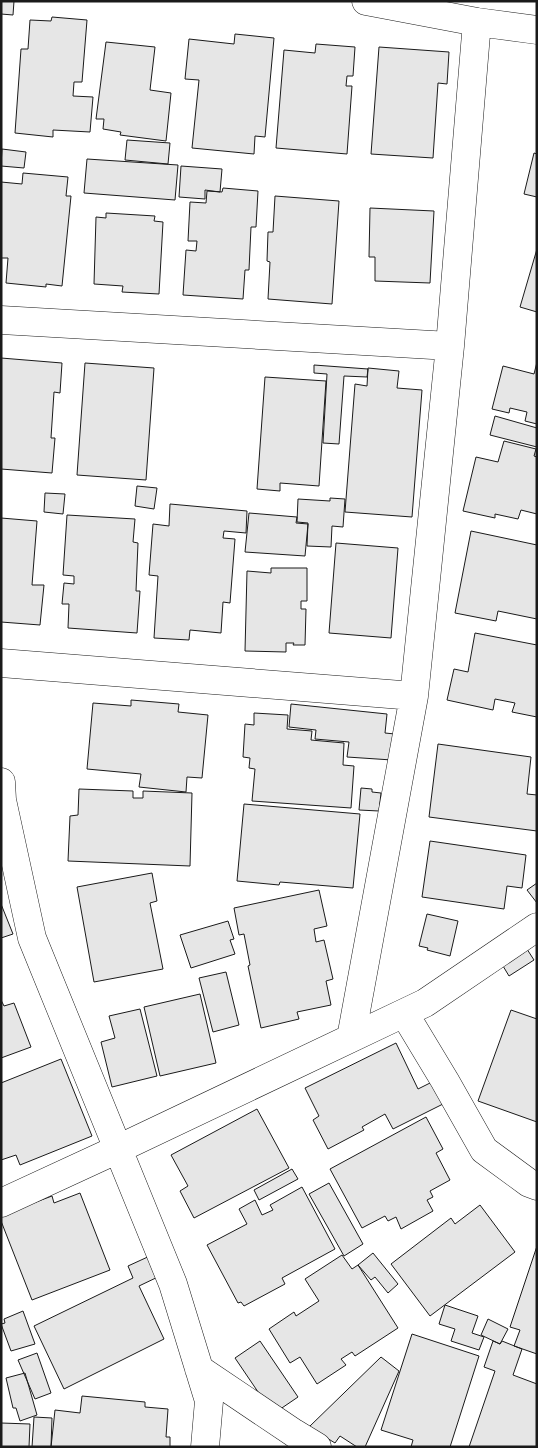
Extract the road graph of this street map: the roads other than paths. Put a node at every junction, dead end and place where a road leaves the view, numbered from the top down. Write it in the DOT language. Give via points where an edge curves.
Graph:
graph roads {
  1 [pos="366,1"];
  2 [pos="477,22"];
  3 [pos="537,30"];
  4 [pos="1,320"];
  5 [pos="450,346"];
  6 [pos="1,662"];
  7 [pos="414,696"];
  8 [pos="1,782"];
  9 [pos="537,927"];
  10 [pos="404,1013"];
  11 [pos="351,1038"];
  12 [pos="118,1150"];
  13 [pos="537,1186"];
  14 [pos="1,1203"];
  15 [pos="199,1368"];
  16 [pos="205,1447"];
  17 [pos="317,1447"];
  1 -- 2 [label="street"];
  2 -- 3 [label="street"];
  2 -- 5 [label="street"];
  4 -- 5 [label="street"];
  5 -- 7 [label="street"];
  6 -- 7 [label="street"];
  7 -- 11 [label="street"];
  8 -- 12 [label="street" via="2,800 32,938"];
  9 -- 10 [label="street" via="425,1003"];
  10 -- 11 [label="street"];
  10 -- 13 [label="street" via="484,1150"];
  11 -- 12 [label="street"];
  12 -- 14 [label="street"];
  12 -- 15 [label="street" via="173,1284"];
  15 -- 16 [label="street" via="209,1401"];
  15 -- 17 [label="street"];
}
